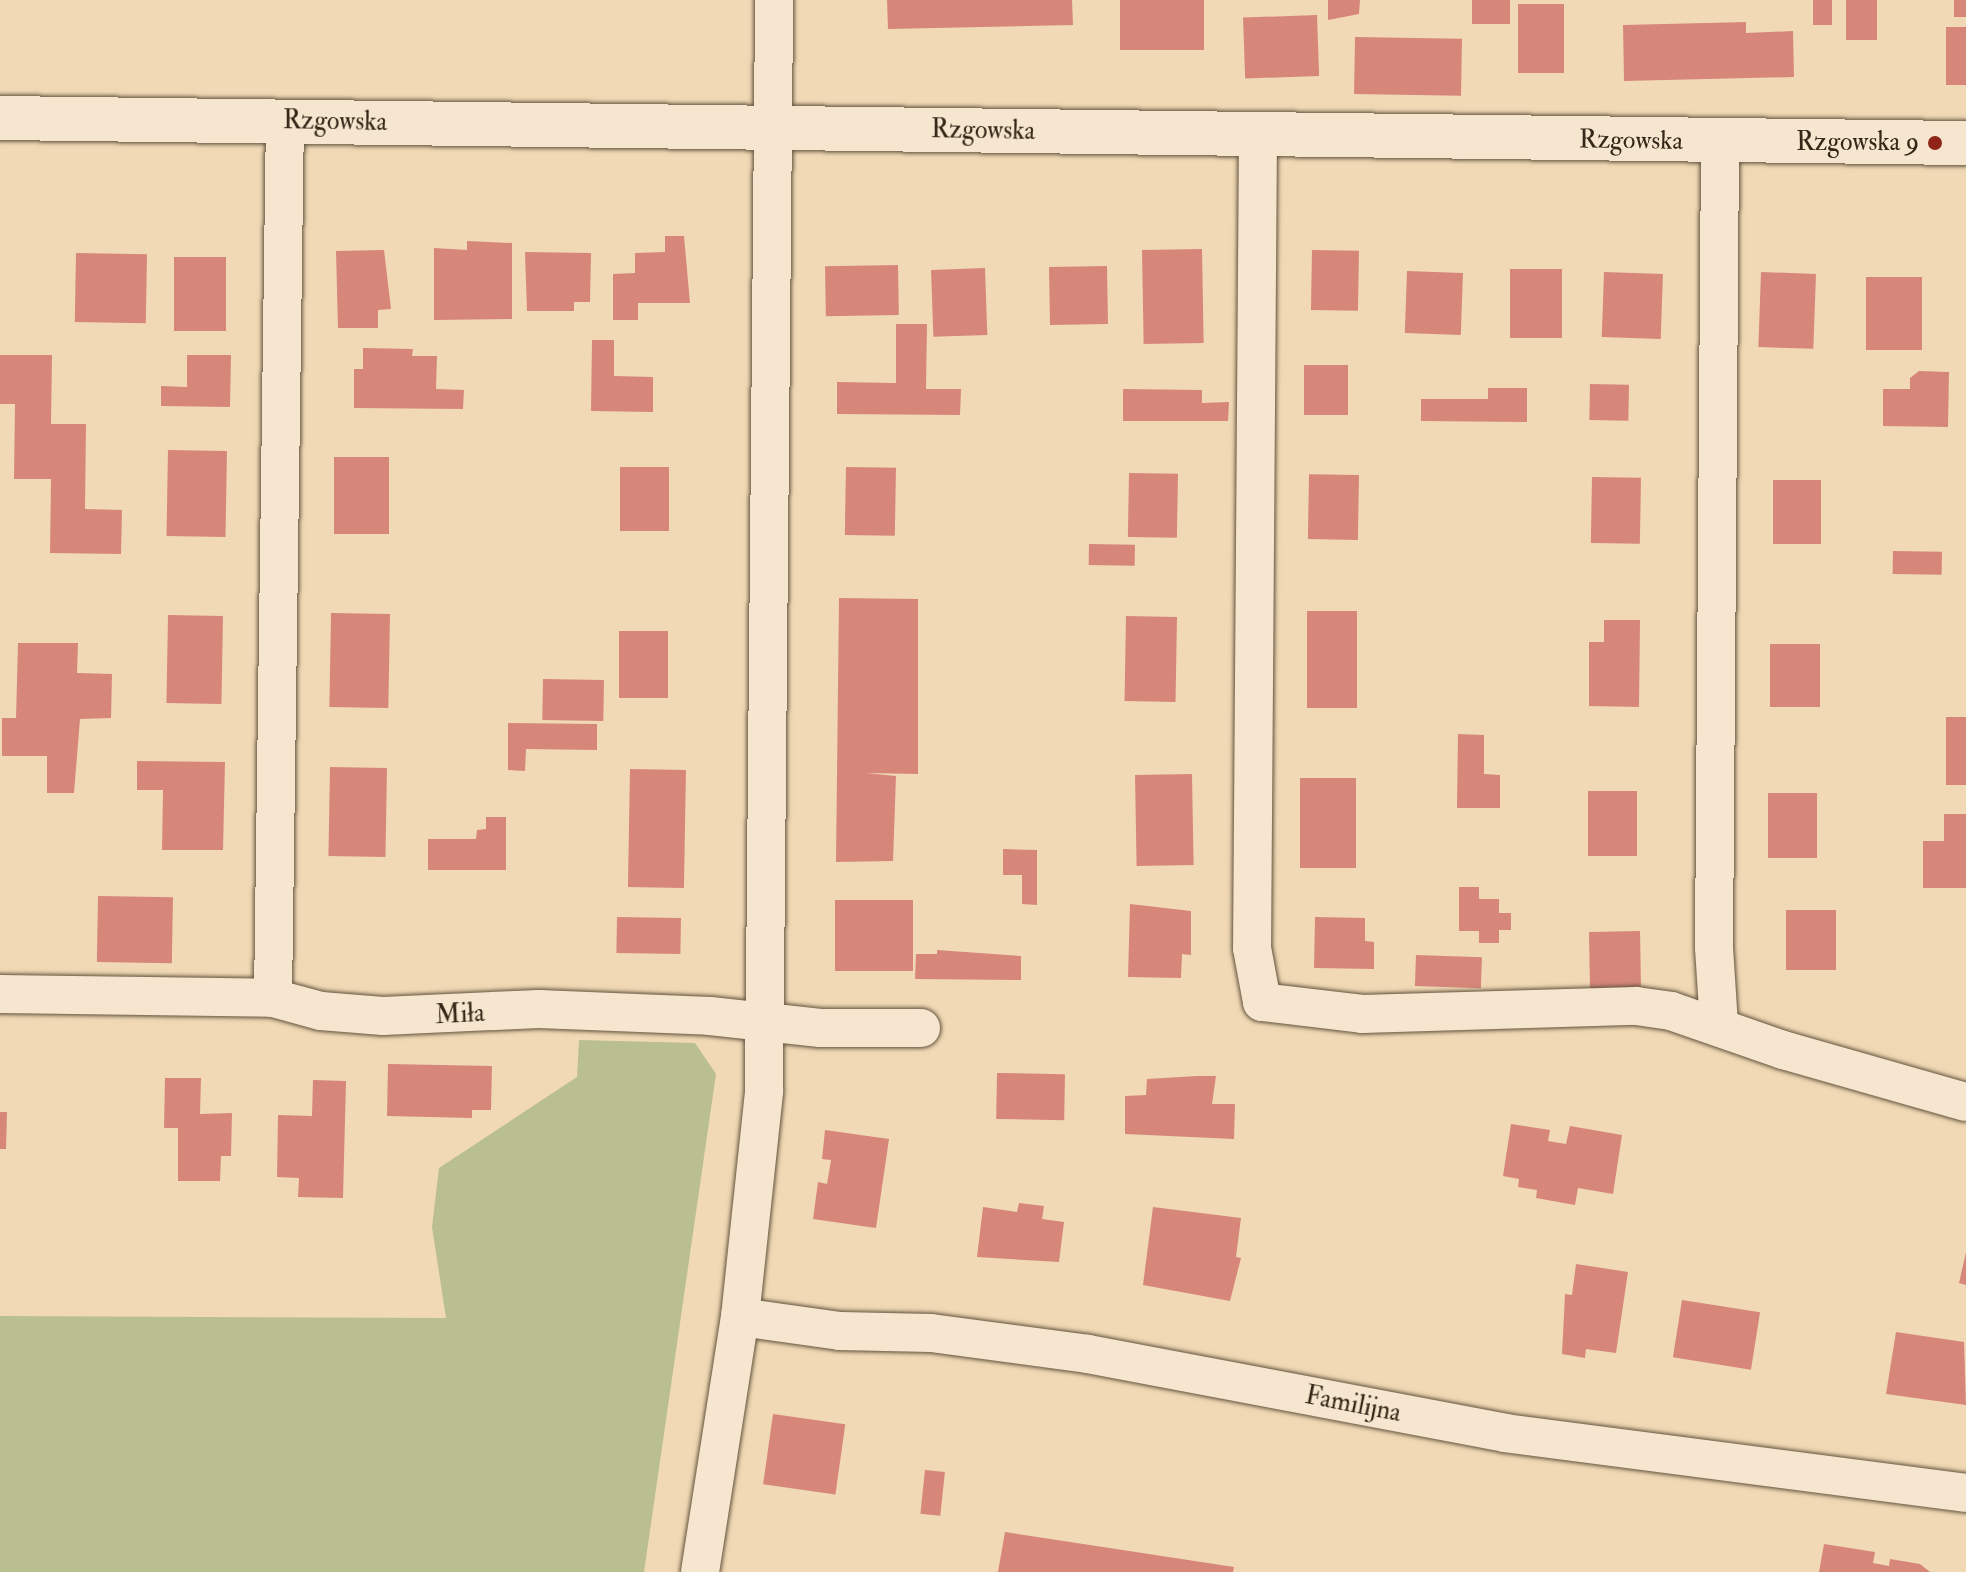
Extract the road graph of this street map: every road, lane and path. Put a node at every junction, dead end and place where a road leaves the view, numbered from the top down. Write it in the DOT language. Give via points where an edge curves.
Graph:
graph roads {
  1 [pos="774,0"];
  2 [pos="0,118"];
  3 [pos="285,121"];
  4 [pos="773,128"];
  5 [pos="1258,134"];
  6 [pos="1720,142"];
  7 [pos="1966,143"];
  8 [pos="0,994"];
  9 [pos="273,998"];
  10 [pos="763,1024"];
  11 [pos="1719,1025"];
  12 [pos="921,1028"];
  13 [pos="1966,1102"];
  14 [pos="740,1317"];
  15 [pos="1966,1493"];
  16 [pos="700,1572"];
  1 -- 4 [label="street"];
  2 -- 3 [label="main road, Rzgowska"];
  3 -- 4 [label="main road, Rzgowska"];
  3 -- 9 [label="street"];
  4 -- 5 [label="main road, Rzgowska"];
  4 -- 10 [label="street"];
  5 -- 6 [label="main road, Rzgowska"];
  5 -- 11 [label="street" via="1252,948 1262,1002 1362,1014 1636,1006"];
  6 -- 7 [label="main road, Rzgowska"];
  6 -- 11 [label="street" via="1714,947"];
  8 -- 9 [label="street, Miła"];
  9 -- 10 [label="street, Miła" via="321,1011 383,1016 539,1009 710,1016"];
  10 -- 12 [label="street, Miła"];
  10 -- 14 [label="street" via="764,1091"];
  11 -- 13 [label="street" via="1783,1050"];
  14 -- 15 [label="street, Familijna" via="840,1331 931,1333 1088,1354 1505,1433"];
  14 -- 16 [label="street"];
}
